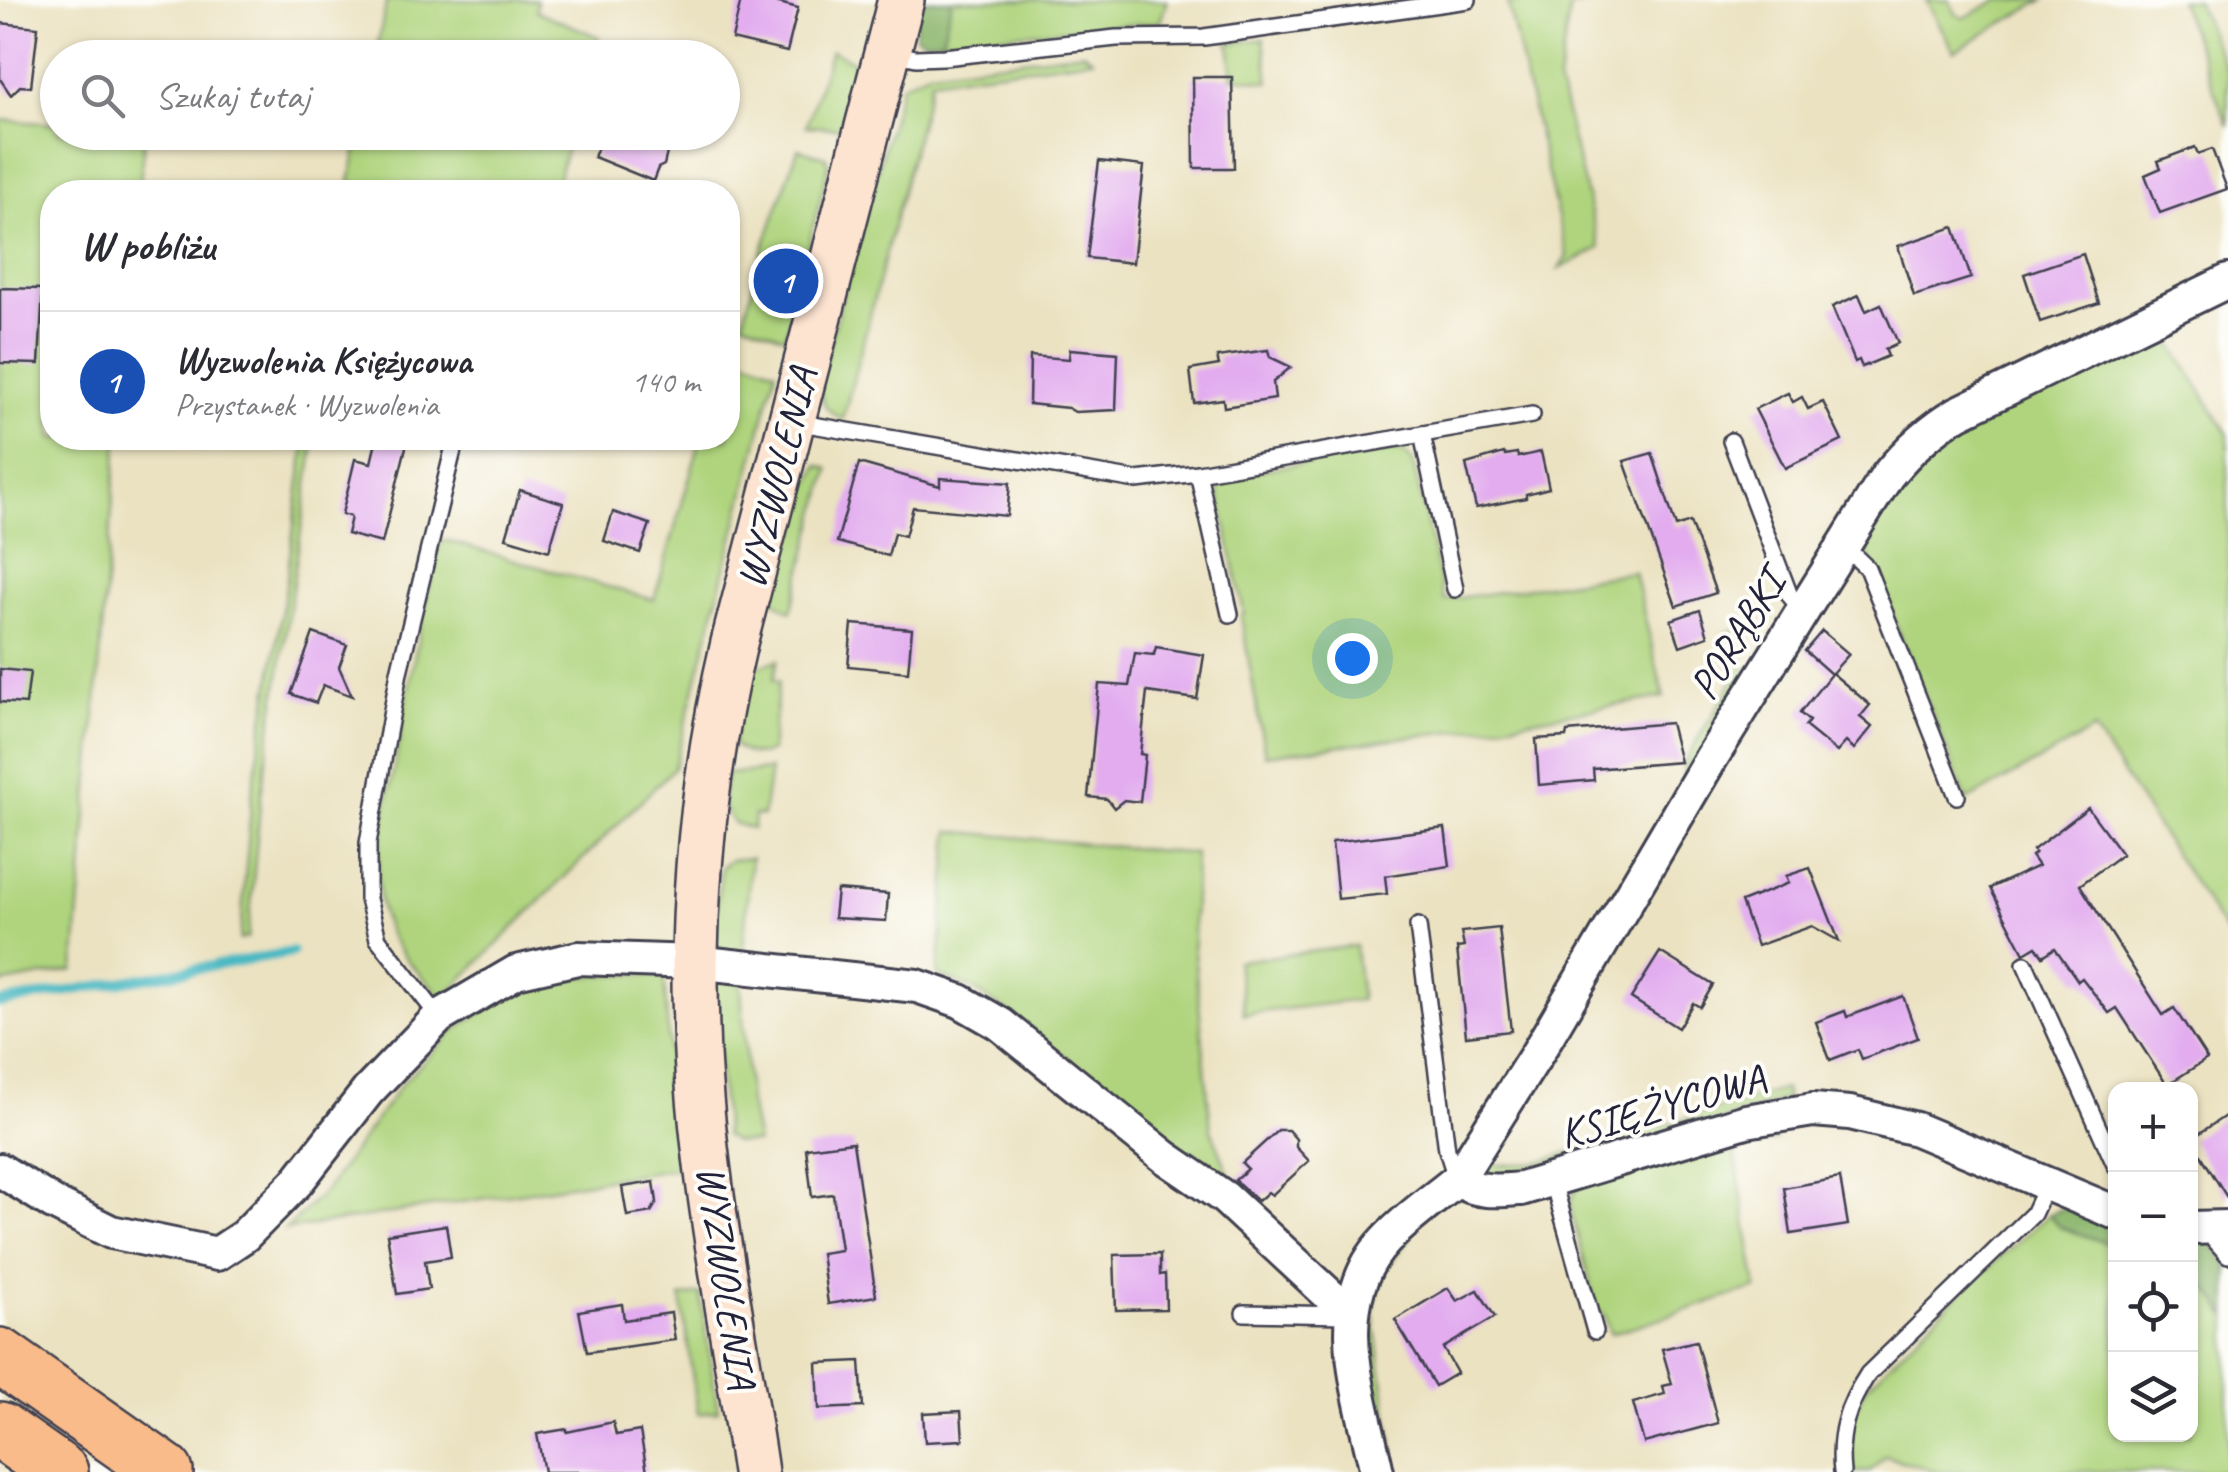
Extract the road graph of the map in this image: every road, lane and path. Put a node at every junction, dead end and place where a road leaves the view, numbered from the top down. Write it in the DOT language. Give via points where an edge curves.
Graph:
graph roads {
  1 [pos="901,0"];
  2 [pos="1468,0"];
  3 [pos="887,52"];
  4 [pos="2228,281"];
  5 [pos="1532,415"];
  6 [pos="791,421"];
  7 [pos="1422,434"];
  8 [pos="1731,441"];
  9 [pos="453,450"];
  10 [pos="1198,473"];
  11 [pos="1843,545"];
  12 [pos="1455,590"];
  13 [pos="1803,611"];
  14 [pos="1230,614"];
  15 [pos="1957,796"];
  16 [pos="1418,926"];
  17 [pos="694,962"];
  18 [pos="2025,964"];
  19 [pos="439,1018"];
  20 [pos="2108,1150"];
  21 [pos="0,1170"];
  22 [pos="1456,1180"];
  23 [pos="1553,1182"];
  24 [pos="2046,1186"];
  25 [pos="2108,1210"];
  26 [pos="2208,1228"];
  27 [pos="2228,1255"];
  28 [pos="1244,1313"];
  29 [pos="1352,1316"];
  30 [pos="1595,1331"];
  31 [pos="0,1356"];
  32 [pos="0,1430"];
  33 [pos="60,1472"];
  34 [pos="165,1472"];
  35 [pos="755,1472"];
  36 [pos="1377,1472"];
  37 [pos="1842,1472"];
  1 -- 3 [label="street, WYZWOLENIA"];
  2 -- 3 [label="lane" via="1190,38 1116,38 944,57"];
  3 -- 6 [label="street, WYZWOLENIA"];
  4 -- 11 [label="street, PORĄBKI" via="1936,426 1887,476"];
  5 -- 7 [label="lane"];
  6 -- 10 [label="lane" via="1112,477"];
  6 -- 17 [label="street, WYZWOLENIA" via="719,712 702,826"];
  7 -- 10 [label="lane"];
  7 -- 12 [label="lane"];
  8 -- 13 [label="lane" via="1790,596"];
  9 -- 19 [label="lane" via="399,672 368,843 368,899 378,939"];
  10 -- 14 [label="lane"];
  11 -- 13 [label="street, PORĄBKI"];
  11 -- 15 [label="lane" via="1866,568"];
  13 -- 22 [label="street, PORĄBKI"];
  16 -- 22 [label="lane"];
  17 -- 19 [label="street" via="578,958 516,972"];
  17 -- 29 [label="street" via="917,986 960,1001 1000,1024 1226,1198"];
  17 -- 35 [label="street, WYZWOLENIA" via="702,1104"];
  18 -- 20 [label="lane"];
  19 -- 21 [label="street" via="368,1091 297,1182 217,1254 111,1232"];
  22 -- 23 [label="street, KSIĘŻYCOWA" via="1487,1192"];
  22 -- 29 [label="street" via="1371,1258"];
  23 -- 24 [label="street, KSIĘŻYCOWA" via="1746,1120 1813,1110 1916,1129"];
  23 -- 30 [label="lane"];
  24 -- 25 [label="street, KSIĘŻYCOWA"];
  24 -- 37 [label="lane" via="2034,1214 1868,1374 1843,1423"];
  26 -- 27 [label="lane"];
  28 -- 29 [label="lane"];
  29 -- 36 [label="street"];
  31 -- 34 [label="highway"];
  32 -- 33 [label="highway"];
}
